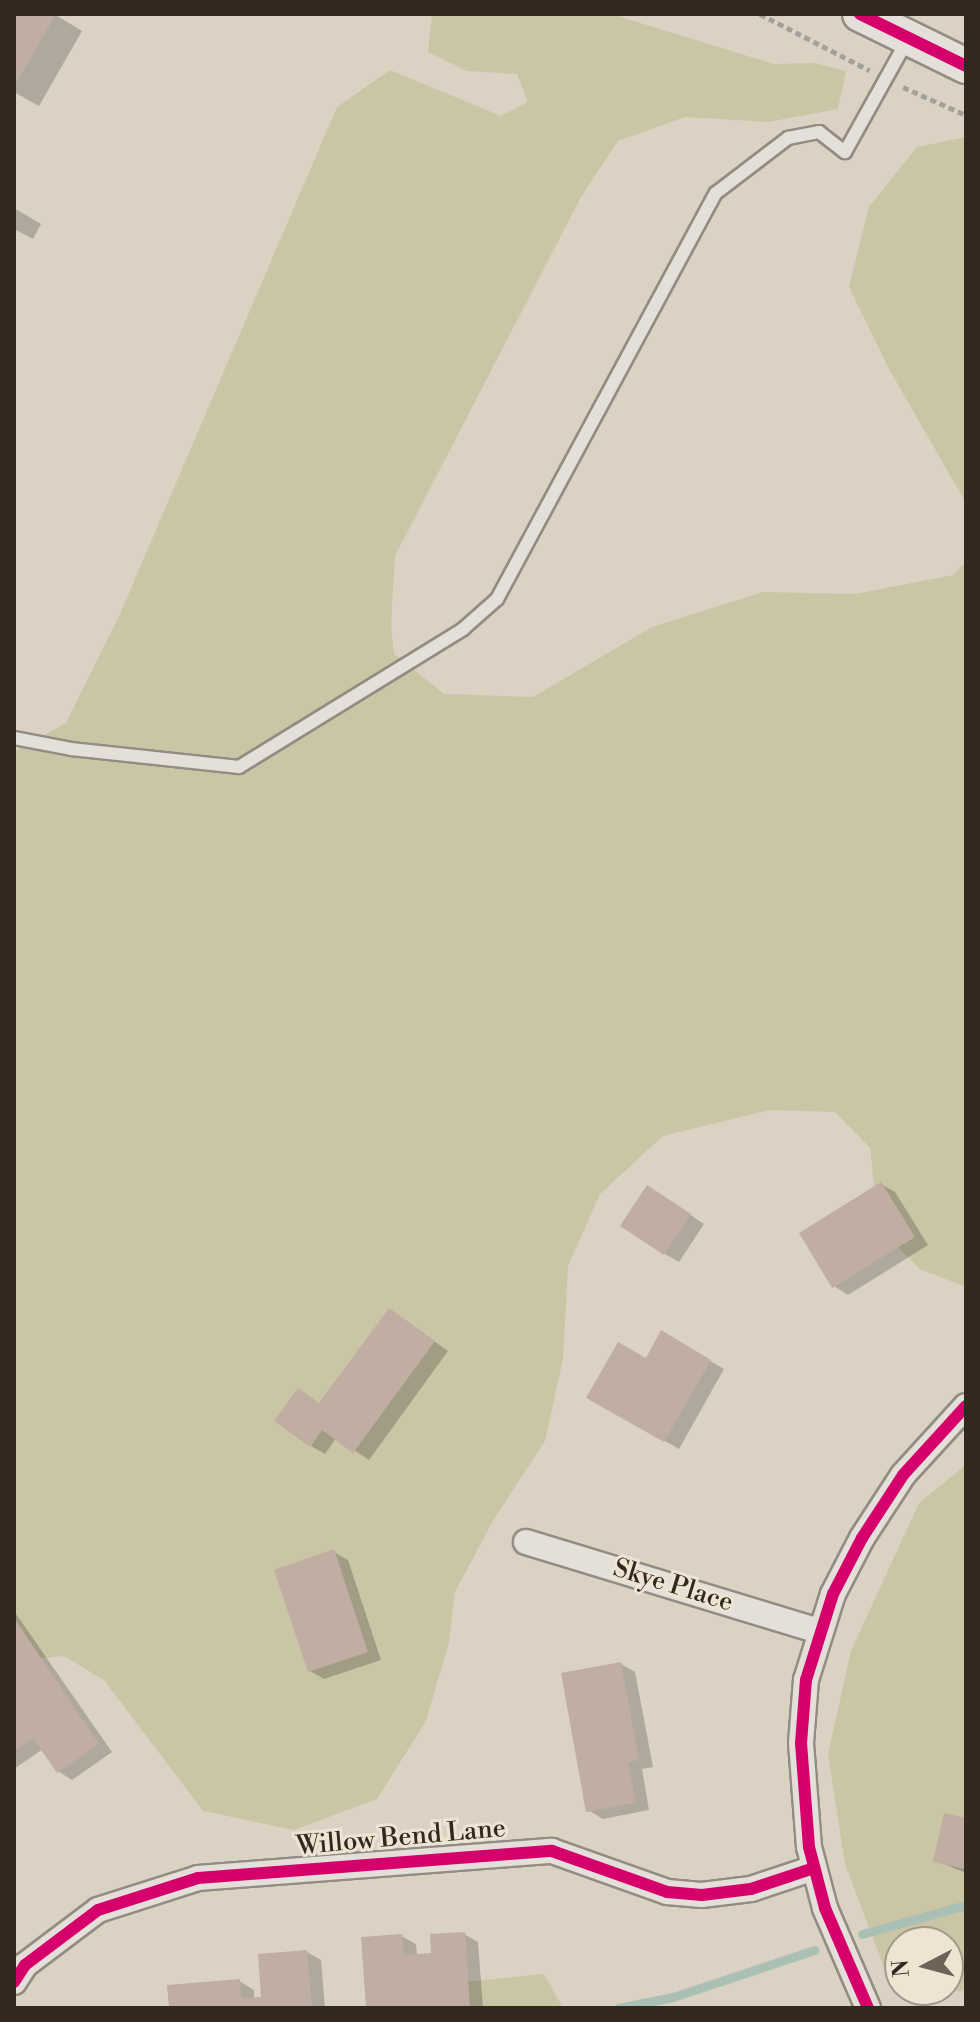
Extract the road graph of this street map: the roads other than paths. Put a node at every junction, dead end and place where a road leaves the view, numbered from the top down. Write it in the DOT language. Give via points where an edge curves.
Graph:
graph roads {
  1 [pos="860,14"];
  2 [pos="908,39"];
  3 [pos="966,66"];
  4 [pos="14,738"];
  5 [pos="966,1406"];
  6 [pos="526,1542"];
  7 [pos="819,1631"];
  8 [pos="814,1868"];
  9 [pos="14,1982"];
  10 [pos="868,2008"];
  1 -- 2 [label="street"];
  2 -- 3 [label="street"];
  2 -- 4 [label="lane" via="845,152 819,132 788,138 716,193 497,599 463,629 239,767"];
  5 -- 7 [label="street" via="903,1475 862,1538"];
  6 -- 7 [label="street, Skye Place"];
  7 -- 8 [label="street" via="806,1680 801,1743"];
  8 -- 9 [label="street, Willow Bend Lane" via="751,1889 702,1895 667,1892 552,1851 198,1878 98,1910 25,1965"];
  8 -- 10 [label="street" via="847,1967"];
}
